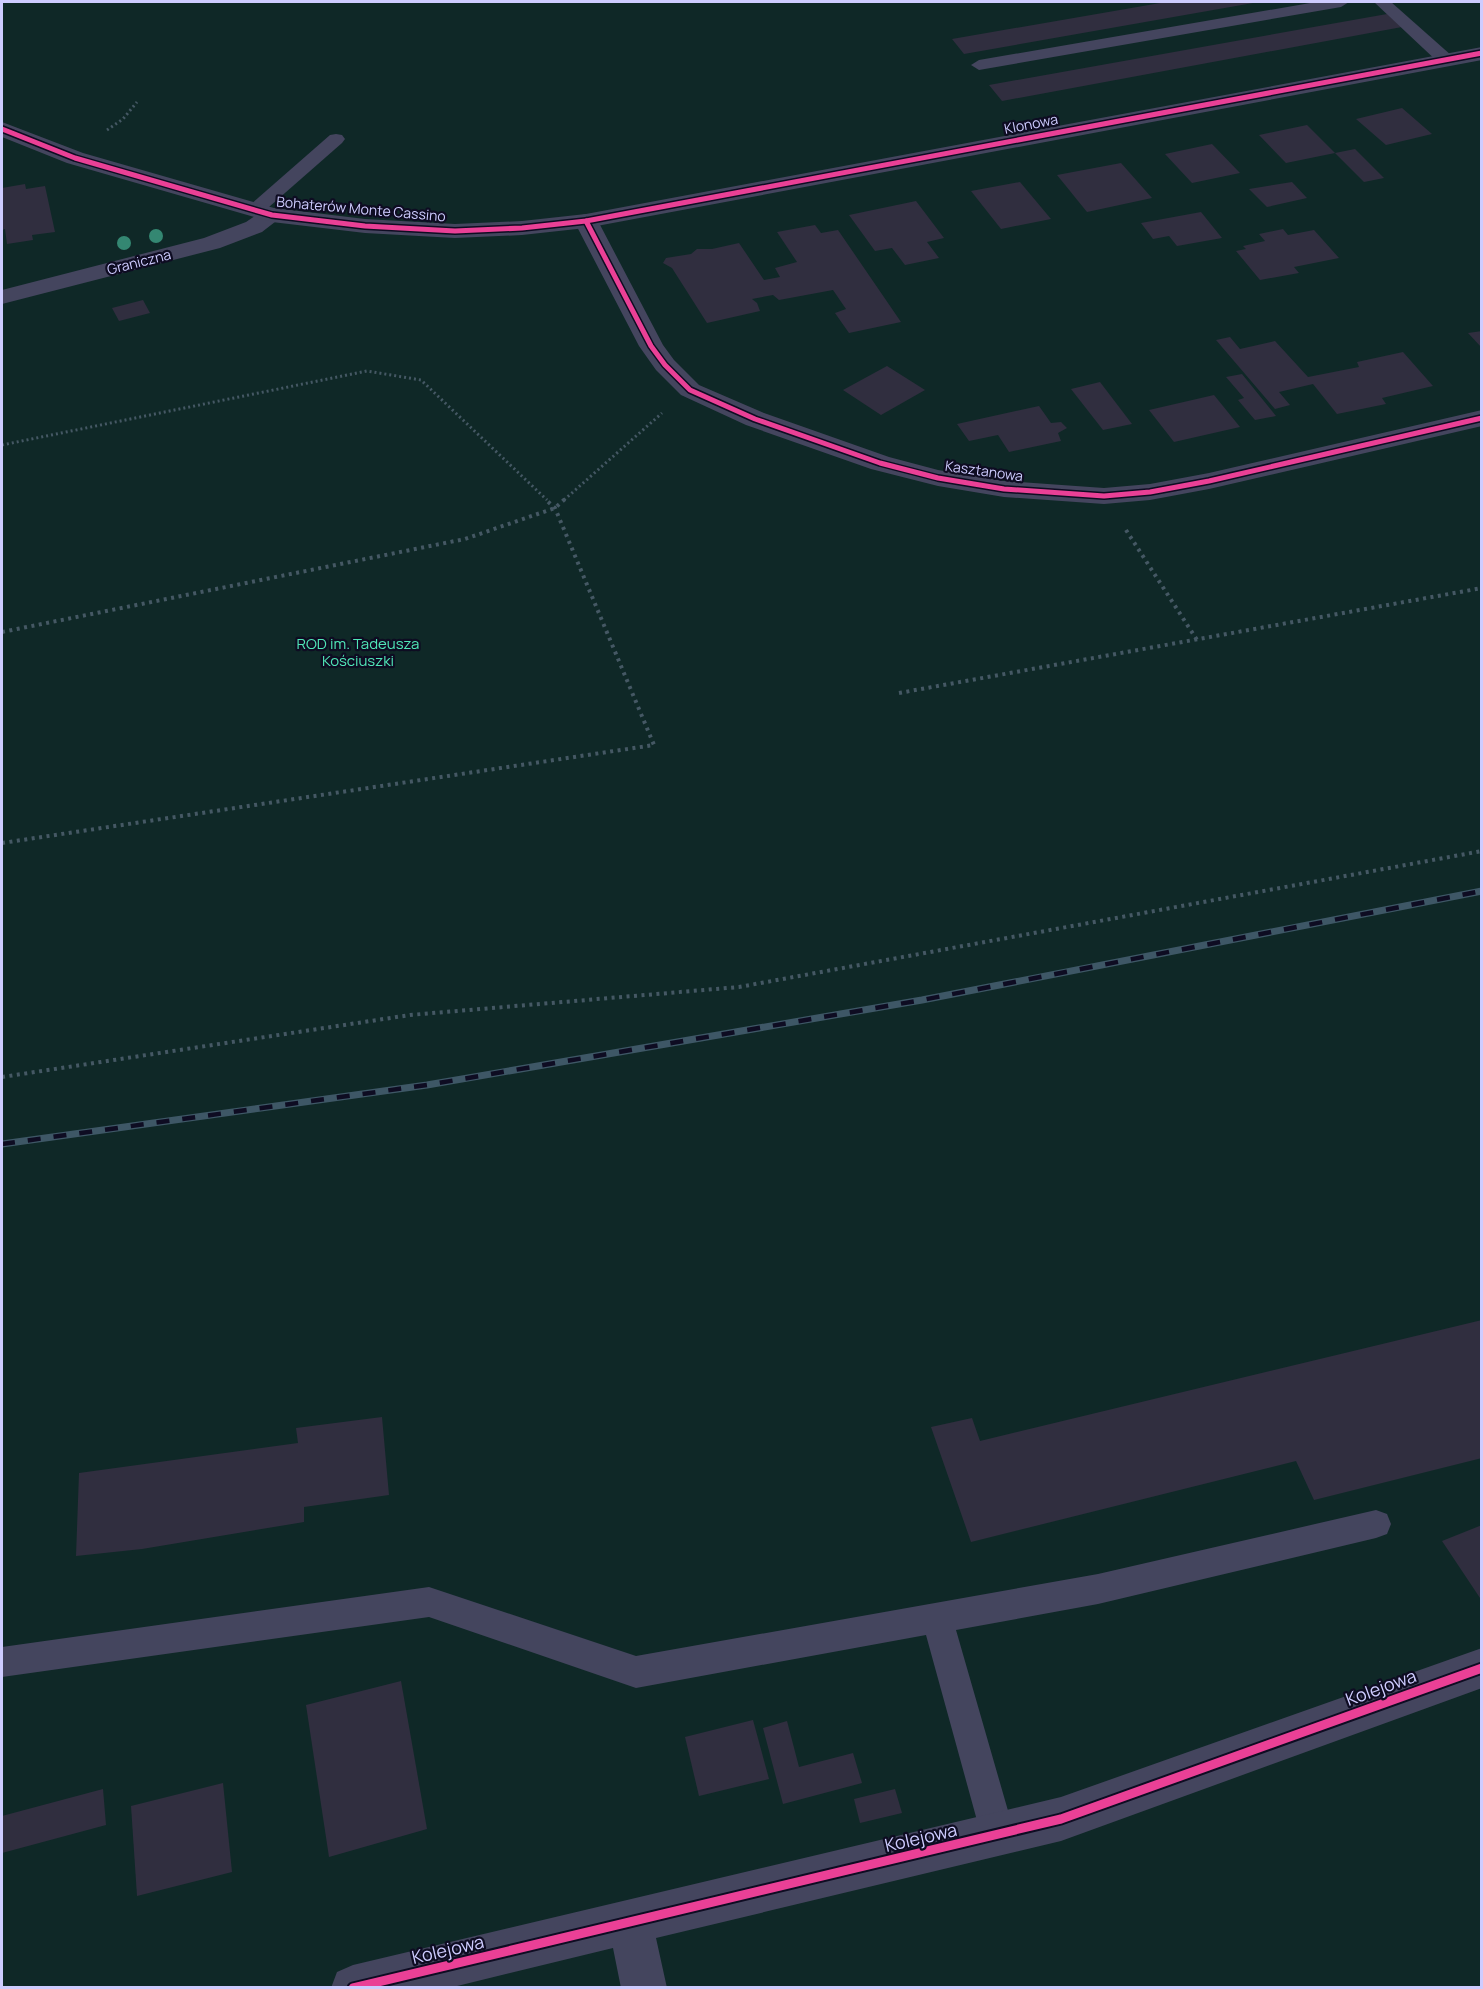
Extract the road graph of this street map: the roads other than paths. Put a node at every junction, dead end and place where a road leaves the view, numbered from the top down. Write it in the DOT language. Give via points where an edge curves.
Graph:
graph roads {
  1 [pos="1341,2"];
  2 [pos="1382,2"];
  3 [pos="1482,53"];
  4 [pos="1446,60"];
  5 [pos="979,65"];
  6 [pos="2,129"];
  7 [pos="336,139"];
  8 [pos="264,213"];
  9 [pos="586,221"];
  10 [pos="2,297"];
  11 [pos="1482,418"];
  12 [pos="1376,1524"];
  13 [pos="937,1617"];
  14 [pos="2,1662"];
  15 [pos="1482,1668"];
  16 [pos="998,1835"];
  17 [pos="630,1922"];
  18 [pos="353,1988"];
  19 [pos="644,1988"];
  1 -- 5 [label="lane"];
  2 -- 4 [label="lane"];
  3 -- 4 [label="street, Klonowa"];
  4 -- 9 [label="street, Klonowa"];
  6 -- 8 [label="street, Bohaterów Monte Cassino" via="75,158"];
  7 -- 8 [label="lane"];
  8 -- 9 [label="street, Bohaterów Monte Cassino" via="365,226 455,231"];
  8 -- 10 [label="street, Graniczna" via="254,227 212,243"];
  9 -- 11 [label="street, Kasztanowa" via="651,346 690,390 803,437 929,476 1004,489 1104,496 1150,492 1209,482"];
  12 -- 13 [label="lane" via="1098,1589"];
  13 -- 14 [label="lane" via="636,1672 429,1602"];
  13 -- 16 [label="lane"];
  15 -- 16 [label="street, Kolejowa" via="1061,1819"];
  16 -- 17 [label="street, Kolejowa"];
  17 -- 18 [label="street, Kolejowa"];
  17 -- 19 [label="street"];
}
